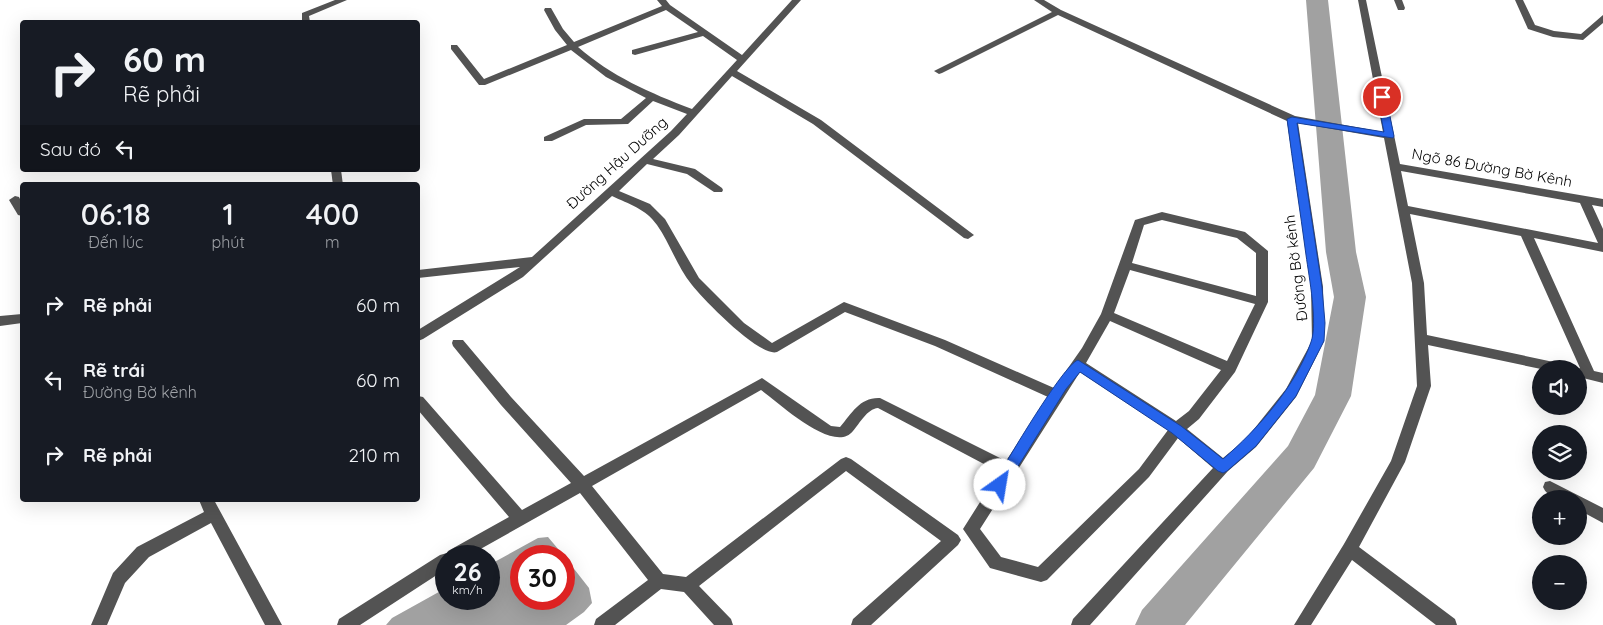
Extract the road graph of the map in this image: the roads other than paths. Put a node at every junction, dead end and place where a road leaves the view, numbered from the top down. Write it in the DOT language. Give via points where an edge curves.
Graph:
graph roads {
  1 [pos="343,0"];
  2 [pos="797,0"];
  3 [pos="1038,0"];
  4 [pos="1362,0"];
  5 [pos="1519,0"];
  6 [pos="664,4"];
  7 [pos="548,10"];
  8 [pos="1058,12"];
  9 [pos="1603,18"];
  10 [pos="306,20"];
  11 [pos="705,33"];
  12 [pos="572,46"];
  13 [pos="454,48"];
  14 [pos="635,52"];
  15 [pos="743,60"];
  16 [pos="939,71"];
  17 [pos="732,72"];
  18 [pos="652,97"];
  19 [pos="694,113"];
  20 [pos="1292,119"];
  21 [pos="1389,136"];
  22 [pos="548,139"];
  23 [pos="646,161"];
  24 [pos="1396,167"];
  25 [pos="718,190"];
  26 [pos="610,191"];
  27 [pos="1584,199"];
  28 [pos="15,200"];
  29 [pos="1603,203"];
  30 [pos="20,209"];
  31 [pos="1404,209"];
  32 [pos="1526,234"];
  33 [pos="968,236"];
  34 [pos="1603,242"];
  35 [pos="1603,248"];
  36 [pos="536,261"];
  37 [pos="1126,265"];
  38 [pos="420,274"];
  39 [pos="1262,302"];
  40 [pos="1107,314"];
  41 [pos="20,319"];
  42 [pos="0,322"];
  43 [pos="420,335"];
  44 [pos="1422,339"];
  45 [pos="458,343"];
  46 [pos="1579,360"];
  47 [pos="1532,362"];
  48 [pos="1078,364"];
  49 [pos="1230,368"];
  50 [pos="1587,374"];
  51 [pos="1603,378"];
  52 [pos="1056,395"];
  53 [pos="420,403"];
  54 [pos="1177,430"];
  55 [pos="1223,467"];
  56 [pos="1009,470"];
  57 [pos="582,484"];
  58 [pos="1550,487"];
  59 [pos="1556,490"];
  60 [pos="207,502"];
  61 [pos="1587,507"];
  62 [pos="214,514"];
  63 [pos="1603,516"];
  64 [pos="520,519"];
  65 [pos="474,545"];
  66 [pos="1350,548"];
  67 [pos="435,567"];
  68 [pos="660,581"];
  69 [pos="688,584"];
  70 [pos="99,625"];
  71 [pos="274,625"];
  72 [pos="345,625"];
  73 [pos="602,625"];
  74 [pos="725,625"];
  75 [pos="859,625"];
  76 [pos="1079,625"];
  77 [pos="1302,625"];
  78 [pos="1449,625"];
  1 -- 10 [label="street" via="305,15"];
  2 -- 15 [label="street, Đường Hậu Dưỡng"];
  3 -- 8 [label="street"];
  4 -- 21 [label="street"];
  5 -- 9 [label="street" via="1531,27 1553,34 1583,37"];
  6 -- 11 [label="street"];
  6 -- 12 [label="street"];
  7 -- 12 [label="street" via="555,27"];
  8 -- 16 [label="street"];
  8 -- 20 [label="street"];
  11 -- 14 [label="street"];
  11 -- 15 [label="street"];
  12 -- 13 [label="street" via="482,83"];
  12 -- 18 [label="street" via="604,73"];
  15 -- 17 [label="street, Đường Hậu Dưỡng"];
  17 -- 19 [label="street, Đường Hậu Dưỡng"];
  17 -- 33 [label="street" via="817,122"];
  18 -- 19 [label="street"];
  18 -- 22 [label="street" via="624,122 584,122"];
  19 -- 23 [label="street, Đường Hậu Dưỡng"];
  20 -- 21 [label="street"];
  20 -- 55 [label="street, Đường Bờ kênh" via="1316,287 1318,341 1292,393 1251,443"];
  21 -- 24 [label="street"];
  23 -- 25 [label="street" via="691,171"];
  23 -- 26 [label="street, Đường Hậu Dưỡng"];
  24 -- 27 [label="street, Ngõ 86 Đường Bờ Kênh"];
  24 -- 31 [label="street"];
  26 -- 36 [label="street, Đường Hậu Dưỡng"];
  26 -- 52 [label="street" via="646,207 661,222 695,281 740,326 772,349 844,307 940,343"];
  27 -- 29 [label="street, Ngõ 86 Đường Bờ Kênh"];
  27 -- 34 [label="street"];
  28 -- 30 [label="street"];
  31 -- 32 [label="street"];
  31 -- 44 [label="street" via="1418,283"];
  32 -- 35 [label="street"];
  32 -- 46 [label="street"];
  36 -- 38 [label="street"];
  36 -- 43 [label="street, Đường Hậu Dưỡng"];
  37 -- 39 [label="street"];
  37 -- 39 [label="street" via="1139,223 1162,216 1241,234 1262,251"];
  37 -- 40 [label="street"];
  39 -- 49 [label="street"];
  40 -- 48 [label="street"];
  40 -- 49 [label="street"];
  41 -- 42 [label="street"];
  44 -- 47 [label="street"];
  44 -- 66 [label="street" via="1424,386 1398,462"];
  45 -- 57 [label="street"];
  48 -- 52 [label="street"];
  48 -- 54 [label="street"];
  49 -- 54 [label="street" via="1194,415"];
  50 -- 51 [label="street"];
  52 -- 56 [label="street"];
  53 -- 64 [label="street"];
  54 -- 55 [label="street"];
  54 -- 56 [label="street" via="1144,473 1040,575 996,563 972,530"];
  55 -- 76 [label="street, Đường Bờ kênh"];
  56 -- 57 [label="street" via="880,403 867,405 844,432 826,430 762,383"];
  57 -- 64 [label="street"];
  57 -- 68 [label="street"];
  58 -- 59 [label="street"];
  60 -- 62 [label="street"];
  61 -- 63 [label="street"];
  62 -- 70 [label="street" via="144,552 119,578"];
  62 -- 71 [label="street"];
  64 -- 65 [label="street"];
  66 -- 77 [label="street"];
  66 -- 78 [label="street"];
  67 -- 72 [label="street"];
  68 -- 69 [label="street"];
  68 -- 73 [label="street"];
  69 -- 74 [label="street"];
  69 -- 75 [label="street" via="846,462 953,540"];
}
